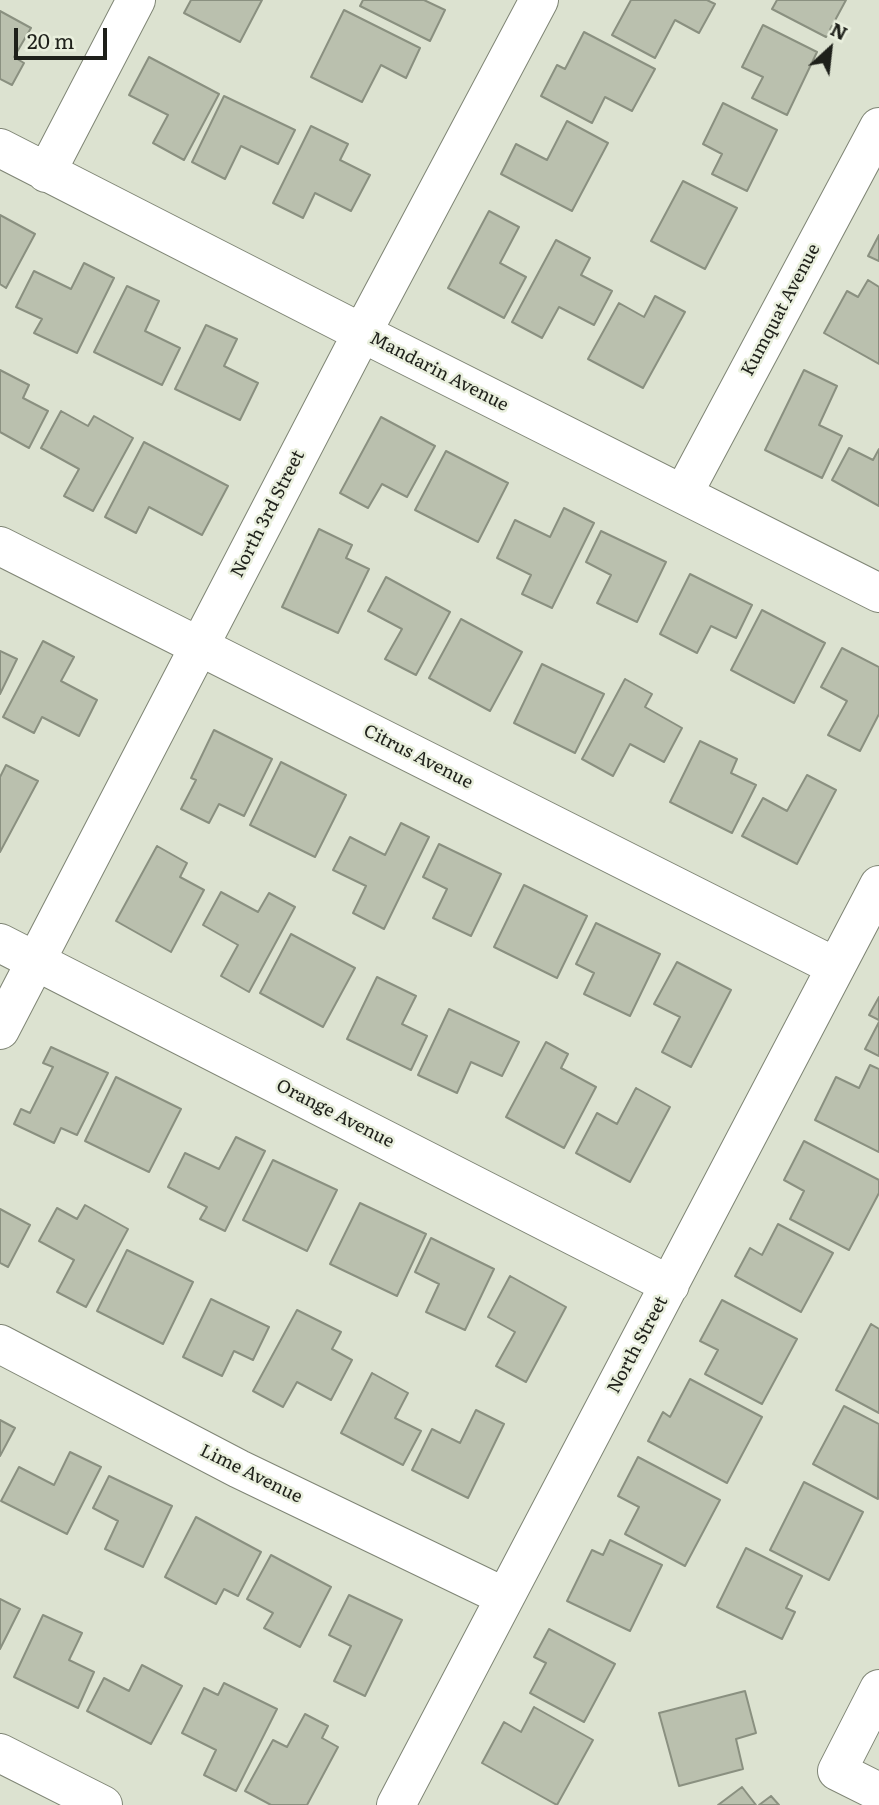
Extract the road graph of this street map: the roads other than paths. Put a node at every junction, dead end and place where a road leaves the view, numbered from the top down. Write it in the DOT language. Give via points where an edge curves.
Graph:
graph roads {
  1 [pos="136,0"];
  2 [pos="538,0"];
  3 [pos="879,127"];
  4 [pos="0,148"];
  5 [pos="46,173"];
  6 [pos="362,333"];
  7 [pos="683,494"];
  8 [pos="0,546"];
  9 [pos="879,593"];
  10 [pos="199,647"];
  11 [pos="879,885"];
  12 [pos="0,943"];
  13 [pos="36,961"];
  14 [pos="836,967"];
  15 [pos="0,1030"];
  16 [pos="670,1285"];
  17 [pos="0,1344"];
  18 [pos="505,1597"];
  19 [pos="879,1689"];
  20 [pos="0,1753"];
  21 [pos="879,1792"];
  22 [pos="103,1805"];
  23 [pos="396,1805"];
  1 -- 5 [label="street"];
  2 -- 6 [label="street, North 3rd Street"];
  3 -- 7 [label="street, Kumquat Avenue"];
  4 -- 5 [label="street, Mandarin Avenue"];
  5 -- 6 [label="street, Mandarin Avenue"];
  6 -- 7 [label="street, Mandarin Avenue"];
  6 -- 10 [label="street, North 3rd Street"];
  7 -- 9 [label="street, Mandarin Avenue"];
  8 -- 10 [label="street, Citrus Avenue"];
  10 -- 13 [label="street, North 3rd Street"];
  10 -- 14 [label="street, Citrus Avenue"];
  11 -- 14 [label="street, North Street"];
  12 -- 13 [label="street, Orange Avenue"];
  13 -- 15 [label="street, North 3rd Street"];
  13 -- 16 [label="street, Orange Avenue"];
  14 -- 16 [label="street, North Street"];
  16 -- 18 [label="street, North Street"];
  17 -- 18 [label="street, Lime Avenue" via="239,1469"];
  18 -- 23 [label="street, North Street"];
  19 -- 21 [label="street" via="837,1770"];
  20 -- 22 [label="street"];
}
